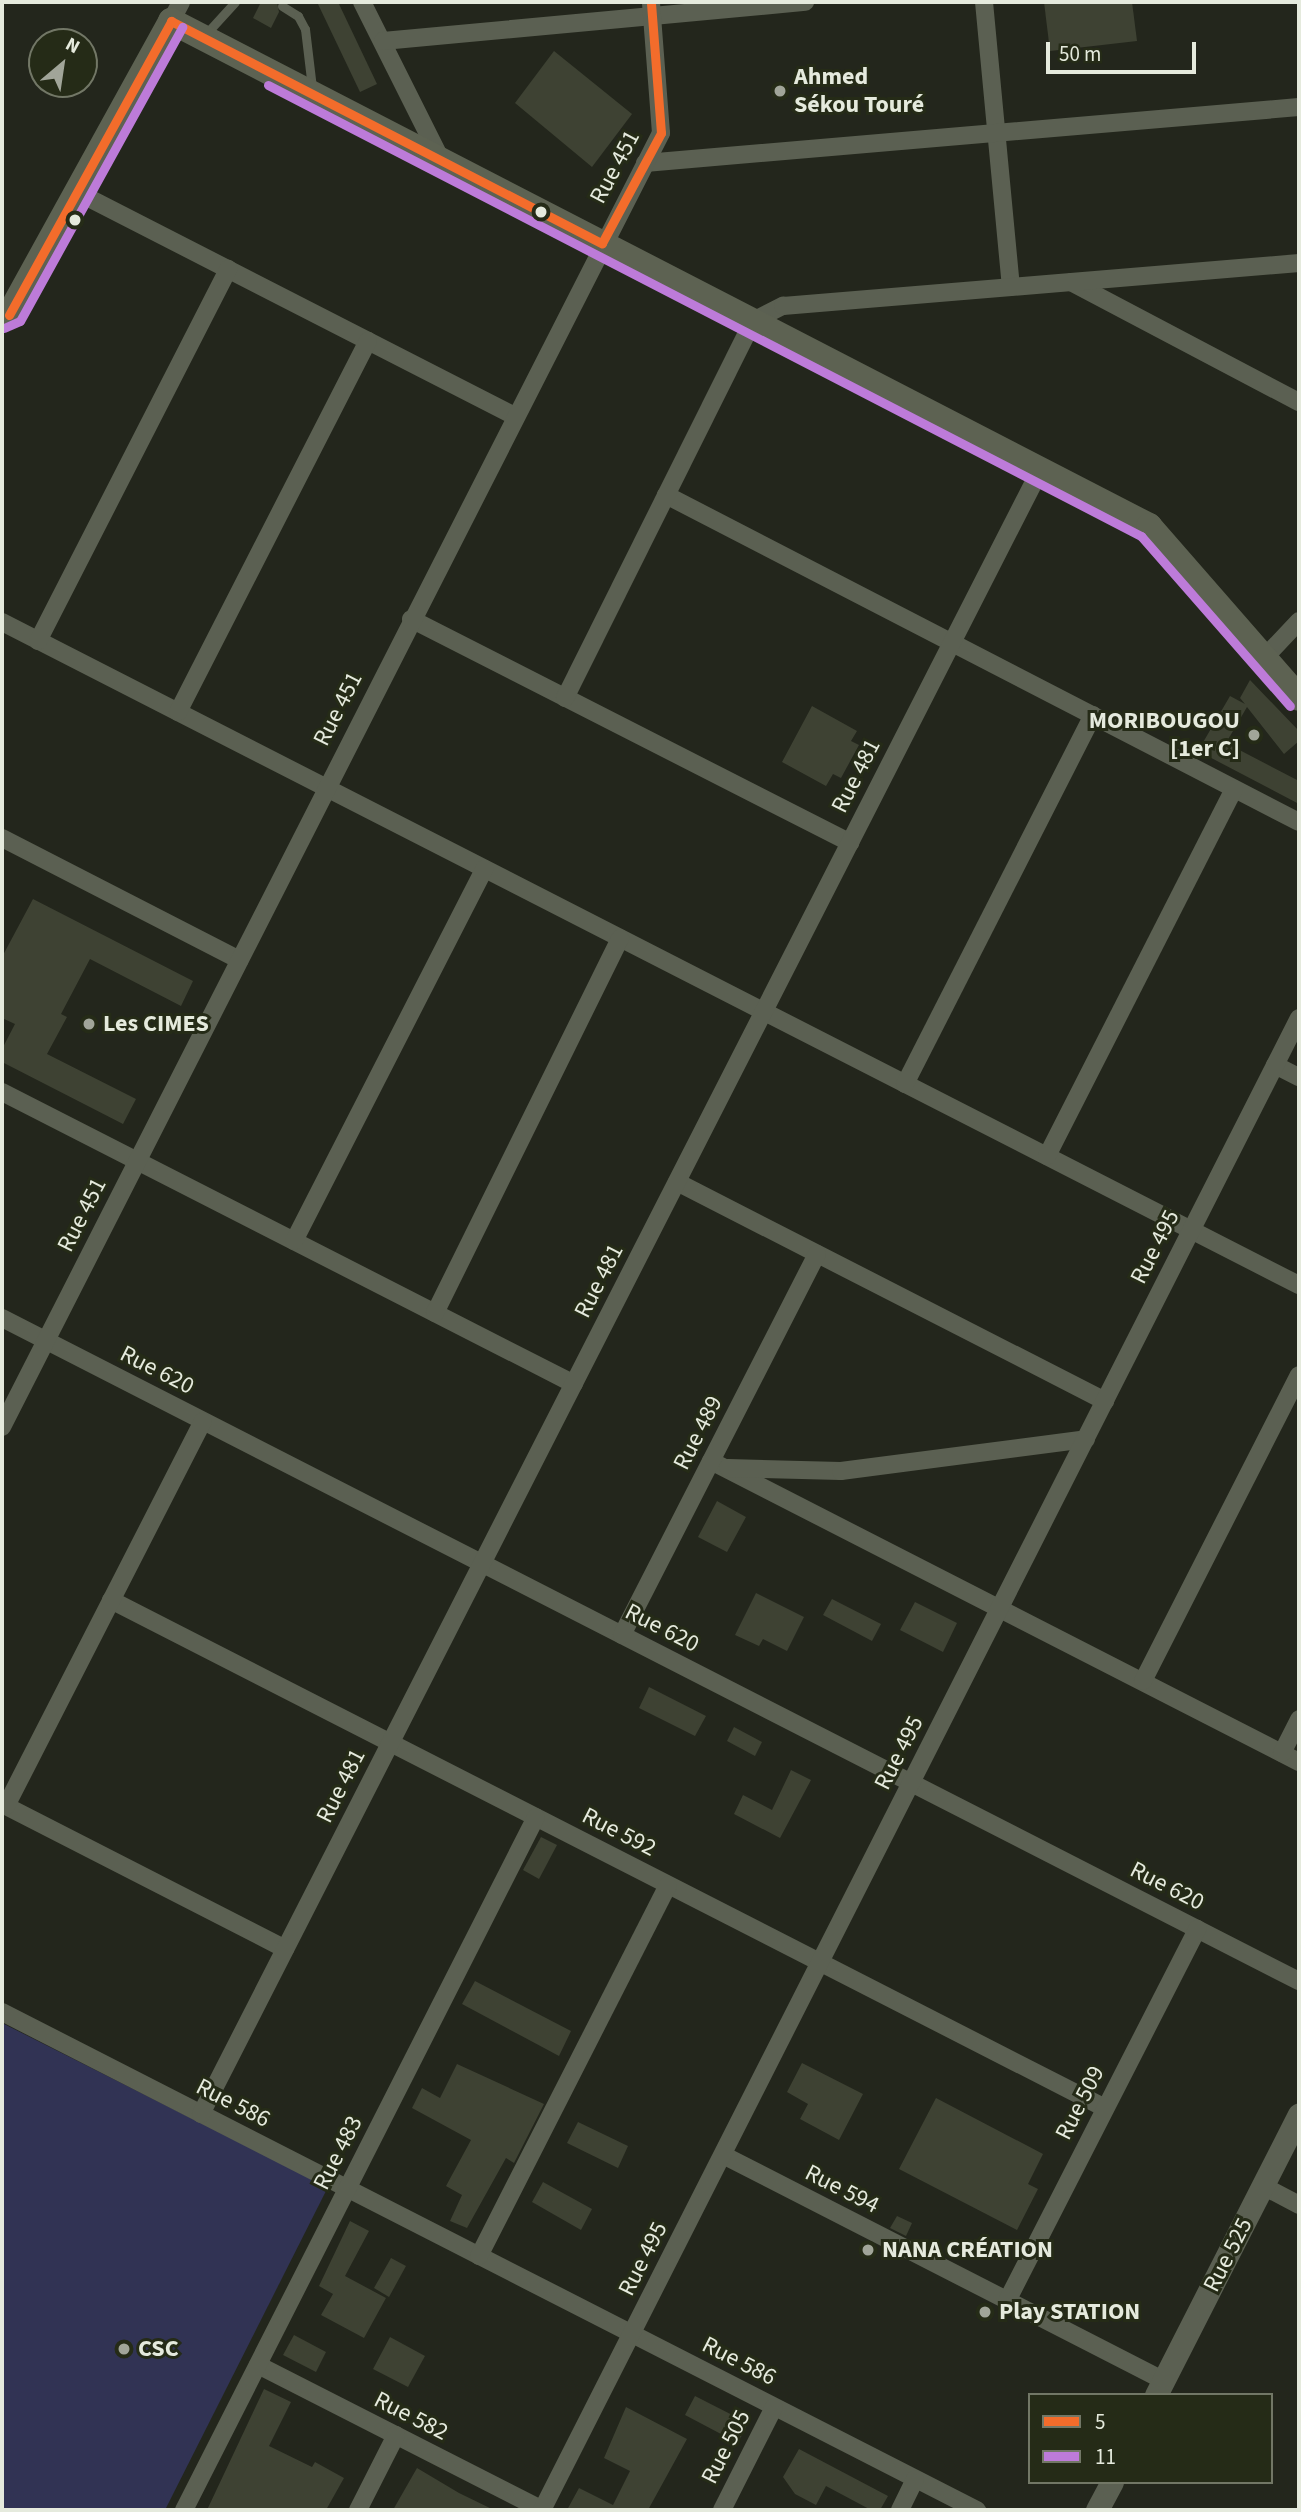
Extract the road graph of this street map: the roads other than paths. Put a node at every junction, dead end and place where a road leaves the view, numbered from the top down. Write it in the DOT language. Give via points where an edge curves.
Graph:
graph roads {
  1 [pos="234,2"];
  2 [pos="362,2"];
  3 [pos="806,2"];
  4 [pos="984,2"];
  5 [pos="282,6"];
  6 [pos="651,9"];
  7 [pos="176,11"];
  8 [pos="203,37"];
  9 [pos="383,41"];
  10 [pos="313,94"];
  11 [pos="1299,107"];
  12 [pos="996,134"];
  13 [pos="440,160"];
  14 [pos="645,163"];
  15 [pos="79,193"];
  16 [pos="602,243"];
  17 [pos="1299,263"];
  18 [pos="228,269"];
  19 [pos="1071,282"];
  20 [pos="1011,287"];
  21 [pos="4,320"];
  22 [pos="753,321"];
  23 [pos="368,341"];
  24 [pos="1299,402"];
  25 [pos="514,416"];
  26 [pos="1040,470"];
  27 [pos="666,495"];
  28 [pos="411,619"];
  29 [pos="1299,621"];
  30 [pos="2,622"];
  31 [pos="38,641"];
  32 [pos="952,642"];
  33 [pos="1266,656"];
  34 [pos="565,698"];
  35 [pos="1299,698"];
  36 [pos="178,712"];
  37 [pos="1093,715"];
  38 [pos="326,788"];
  39 [pos="1234,789"];
  40 [pos="1299,822"];
  41 [pos="2,838"];
  42 [pos="850,843"];
  43 [pos="484,869"];
  44 [pos="620,938"];
  45 [pos="239,960"];
  46 [pos="764,1012"];
  47 [pos="1299,1018"];
  48 [pos="1275,1065"];
  49 [pos="1299,1077"];
  50 [pos="905,1084"];
  51 [pos="2,1091"];
  52 [pos="1047,1156"];
  53 [pos="137,1161"];
  54 [pos="677,1182"];
  55 [pos="1192,1230"];
  56 [pos="294,1241"];
  57 [pos="817,1254"];
  58 [pos="1299,1285"];
  59 [pos="435,1313"];
  60 [pos="2,1318"];
  61 [pos="46,1340"];
  62 [pos="1299,1375"];
  63 [pos="574,1384"];
  64 [pos="1105,1401"];
  65 [pos="203,1420"];
  66 [pos="2,1427"];
  67 [pos="1086,1439"];
  68 [pos="718,1464"];
  69 [pos="482,1563"];
  70 [pos="111,1600"];
  71 [pos="1000,1609"];
  72 [pos="622,1635"];
  73 [pos="1143,1681"];
  74 [pos="1299,1719"];
  75 [pos="390,1743"];
  76 [pos="1282,1753"];
  77 [pos="1299,1762"];
  78 [pos="911,1783"];
  79 [pos="4,1805"];
  80 [pos="536,1817"];
  81 [pos="668,1885"];
  82 [pos="1197,1928"];
  83 [pos="285,1949"];
  84 [pos="820,1962"];
  85 [pos="1299,1981"];
  86 [pos="2,2012"];
  87 [pos="1105,2108"];
  88 [pos="201,2114"];
  89 [pos="1299,2115"];
  90 [pos="723,2155"];
  91 [pos="1263,2186"];
  92 [pos="347,2189"];
  93 [pos="1299,2205"];
  94 [pos="479,2256"];
  95 [pos="1007,2301"];
  96 [pos="632,2334"];
  97 [pos="258,2365"];
  98 [pos="1160,2388"];
  99 [pos="774,2407"];
  100 [pos="396,2435"];
  101 [pos="915,2479"];
  102 [pos="1111,2484"];
  103 [pos="184,2510"];
  104 [pos="358,2510"];
  105 [pos="542,2510"];
  106 [pos="722,2510"];
  107 [pos="900,2510"];
  108 [pos="976,2510"];
  109 [pos="1097,2510"];
  1 -- 8 [label="lane"];
  2 -- 9 [label="street"];
  3 -- 6 [label="street"];
  4 -- 12 [label="street"];
  5 -- 10 [label="lane" via="298,16 305,29"];
  6 -- 9 [label="street"];
  6 -- 14 [label="street, Rue 451" via="661,133"];
  7 -- 8 [label="main road"];
  7 -- 15 [label="main road"];
  8 -- 10 [label="main road"];
  9 -- 13 [label="street"];
  10 -- 13 [label="main road"];
  11 -- 12 [label="street"];
  12 -- 14 [label="street"];
  12 -- 20 [label="street"];
  13 -- 16 [label="main road"];
  14 -- 16 [label="street, Rue 451"];
  15 -- 18 [label="street"];
  15 -- 21 [label="main road"];
  16 -- 22 [label="main road"];
  16 -- 25 [label="street, Rue 451"];
  17 -- 19 [label="street"];
  18 -- 23 [label="street"];
  18 -- 31 [label="street"];
  19 -- 20 [label="street"];
  19 -- 24 [label="street"];
  20 -- 22 [label="street" via="783,306"];
  22 -- 26 [label="main road"];
  22 -- 27 [label="street"];
  23 -- 25 [label="street"];
  23 -- 36 [label="street"];
  25 -- 28 [label="street, Rue 451"];
  26 -- 32 [label="street, Rue 481"];
  26 -- 33 [label="main road" via="1149,526"];
  27 -- 32 [label="street"];
  27 -- 34 [label="street"];
  28 -- 34 [label="street"];
  28 -- 38 [label="street, Rue 451"];
  29 -- 33 [label="street"];
  30 -- 31 [label="street"];
  31 -- 36 [label="street"];
  32 -- 37 [label="street"];
  32 -- 42 [label="street, Rue 481"];
  33 -- 35 [label="main road"];
  34 -- 42 [label="street"];
  36 -- 38 [label="street"];
  37 -- 39 [label="street"];
  37 -- 50 [label="street"];
  38 -- 43 [label="street"];
  38 -- 45 [label="street, Rue 451"];
  39 -- 40 [label="street"];
  39 -- 52 [label="street"];
  41 -- 45 [label="street"];
  42 -- 46 [label="street, Rue 481"];
  43 -- 44 [label="street"];
  43 -- 56 [label="street"];
  44 -- 46 [label="street"];
  44 -- 59 [label="street"];
  45 -- 53 [label="street, Rue 451"];
  46 -- 50 [label="street"];
  46 -- 54 [label="street, Rue 481"];
  47 -- 48 [label="street, Rue 495"];
  48 -- 49 [label="street"];
  48 -- 55 [label="street, Rue 495"];
  50 -- 52 [label="street"];
  51 -- 53 [label="street"];
  52 -- 55 [label="street"];
  53 -- 56 [label="street"];
  53 -- 61 [label="street, Rue 451"];
  54 -- 57 [label="street"];
  54 -- 63 [label="street, Rue 481"];
  55 -- 58 [label="street"];
  55 -- 64 [label="street, Rue 495"];
  56 -- 59 [label="street"];
  57 -- 64 [label="street"];
  57 -- 68 [label="street, Rue 489"];
  59 -- 63 [label="street"];
  60 -- 61 [label="street, Rue 620"];
  61 -- 65 [label="street, Rue 620"];
  61 -- 66 [label="street, Rue 451"];
  62 -- 73 [label="street"];
  63 -- 69 [label="street, Rue 481"];
  64 -- 67 [label="street, Rue 495"];
  65 -- 69 [label="street, Rue 620"];
  65 -- 70 [label="street"];
  67 -- 68 [label="street" via="841,1471"];
  67 -- 71 [label="street, Rue 495"];
  68 -- 71 [label="street"];
  68 -- 72 [label="street, Rue 489"];
  69 -- 72 [label="street, Rue 620"];
  69 -- 75 [label="street, Rue 481"];
  70 -- 75 [label="street, Rue 592"];
  70 -- 79 [label="street"];
  71 -- 73 [label="street"];
  71 -- 78 [label="street, Rue 495"];
  72 -- 78 [label="street, Rue 620"];
  73 -- 76 [label="street"];
  74 -- 76 [label="street"];
  75 -- 80 [label="street, Rue 592"];
  75 -- 83 [label="street, Rue 481"];
  76 -- 77 [label="street"];
  78 -- 82 [label="street, Rue 620"];
  78 -- 84 [label="street, Rue 495"];
  79 -- 83 [label="street"];
  80 -- 81 [label="street, Rue 592"];
  80 -- 92 [label="street, Rue 483"];
  81 -- 84 [label="street, Rue 592"];
  81 -- 94 [label="street"];
  82 -- 85 [label="street, Rue 620"];
  82 -- 87 [label="street, Rue 509"];
  83 -- 88 [label="street, Rue 481"];
  84 -- 87 [label="street, Rue 592"];
  84 -- 90 [label="street, Rue 495"];
  86 -- 88 [label="street, Rue 586"];
  87 -- 95 [label="street, Rue 509"];
  88 -- 92 [label="street, Rue 586"];
  89 -- 91 [label="street, Rue 525"];
  90 -- 95 [label="street, Rue 594"];
  90 -- 96 [label="street, Rue 495"];
  91 -- 93 [label="street"];
  91 -- 98 [label="street, Rue 525"];
  92 -- 94 [label="street, Rue 586"];
  92 -- 97 [label="street, Rue 483"];
  94 -- 96 [label="street, Rue 586"];
  95 -- 98 [label="street, Rue 594"];
  96 -- 99 [label="street, Rue 586"];
  96 -- 105 [label="street, Rue 495"];
  97 -- 100 [label="street, Rue 582"];
  97 -- 103 [label="street, Rue 483"];
  99 -- 101 [label="street, Rue 586"];
  99 -- 106 [label="street, Rue 505"];
  100 -- 104 [label="street"];
  100 -- 105 [label="street, Rue 582"];
  101 -- 107 [label="street"];
  101 -- 108 [label="street, Rue 586"];
  102 -- 109 [label="street"];
}
